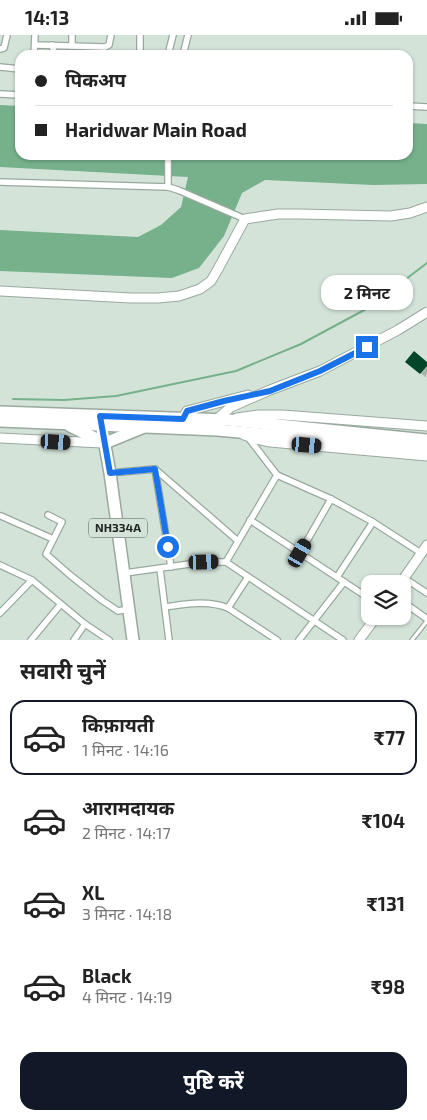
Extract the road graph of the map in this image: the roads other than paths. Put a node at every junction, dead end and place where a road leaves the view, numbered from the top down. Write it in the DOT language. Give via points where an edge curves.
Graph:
graph roads {
  1 [pos="7,35"];
  2 [pos="35,35"];
  3 [pos="72,35"];
  4 [pos="111,35"];
  5 [pos="140,35"];
  6 [pos="173,35"];
  7 [pos="188,35"];
  8 [pos="35,45"];
  9 [pos="52,45"];
  10 [pos="72,46"];
  11 [pos="0,49"];
  12 [pos="34,50"];
  13 [pos="54,50"];
  14 [pos="140,50"];
  15 [pos="169,50"];
  16 [pos="184,50"];
  17 [pos="0,67"];
  18 [pos="15,68"];
  19 [pos="0,94"];
  20 [pos="15,95"];
  21 [pos="413,106"];
  22 [pos="427,107"];
  23 [pos="168,160"];
  24 [pos="0,182"];
  25 [pos="168,187"];
  26 [pos="427,207"];
  27 [pos="241,217"];
  28 [pos="0,291"];
  29 [pos="427,312"];
  30 [pos="270,391"];
  31 [pos="0,412"];
  32 [pos="230,420"];
  33 [pos="0,421"];
  34 [pos="100,421"];
  35 [pos="64,423"];
  36 [pos="183,423"];
  37 [pos="217,425"];
  38 [pos="427,426"];
  39 [pos="146,427"];
  40 [pos="271,429"];
  41 [pos="243,434"];
  42 [pos="0,438"];
  43 [pos="427,440"];
  44 [pos="105,443"];
  45 [pos="427,449"];
  46 [pos="427,456"];
  47 [pos="155,469"];
  48 [pos="110,473"];
  49 [pos="277,475"];
  50 [pos="331,499"];
  51 [pos="48,515"];
  52 [pos="1,516"];
  53 [pos="250,520"];
  54 [pos="373,522"];
  55 [pos="53,539"];
  56 [pos="238,541"];
  57 [pos="427,545"];
  58 [pos="300,553"];
  59 [pos="421,553"];
  60 [pos="226,562"];
  61 [pos="0,565"];
  62 [pos="171,567"];
  63 [pos="160,569"];
  64 [pos="125,573"];
  65 [pos="406,575"];
  66 [pos="248,577"];
  67 [pos="337,577"];
  68 [pos="32,580"];
  69 [pos="344,582"];
  70 [pos="411,585"];
  71 [pos="361,593"];
  72 [pos="427,593"];
  73 [pos="61,604"];
  74 [pos="165,607"];
  75 [pos="228,608"];
  76 [pos="411,608"];
  77 [pos="129,609"];
  78 [pos="1,611"];
  79 [pos="314,620"];
  80 [pos="427,620"];
  81 [pos="85,624"];
  82 [pos="370,625"];
  83 [pos="268,637"];
  84 [pos="31,640"];
  85 [pos="74,640"];
  86 [pos="108,640"];
  87 [pos="134,640"];
  88 [pos="169,640"];
  89 [pos="277,640"];
  90 [pos="299,640"];
  91 [pos="343,640"];
  92 [pos="359,640"];
  93 [pos="412,640"];
  1 -- 11 [label="street" via="4,47"];
  2 -- 8 [label="street"];
  3 -- 10 [label="street"];
  4 -- 10 [label="street" via="108,47"];
  5 -- 14 [label="street"];
  6 -- 15 [label="street"];
  7 -- 16 [label="street"];
  8 -- 9 [label="street"];
  8 -- 12 [label="street"];
  9 -- 10 [label="street"];
  9 -- 13 [label="street"];
  17 -- 18 [label="street"];
  19 -- 20 [label="street"];
  21 -- 22 [label="street"];
  23 -- 25 [label="street"];
  24 -- 25 [label="street"];
  25 -- 27 [label="street"];
  26 -- 27 [label="street" via="391,216 278,214"];
  27 -- 28 [label="street" via="235,239 211,281 200,289 179,296 131,298"];
  29 -- 30 [label="street" via="320,371"];
  30 -- 36 [label="street" via="187,411"];
  30 -- 37 [label="street" via="231,407"];
  31 -- 34 [label="highway"];
  32 -- 37 [label="highway"];
  32 -- 38 [label="street" via="283,415"];
  32 -- 40 [label="highway"];
  33 -- 35 [label="highway"];
  34 -- 35 [label="highway"];
  34 -- 36 [label="highway"];
  34 -- 39 [label="highway"];
  34 -- 44 [label="highway, NH334A"];
  35 -- 44 [label="highway"];
  36 -- 37 [label="highway"];
  36 -- 39 [label="highway"];
  37 -- 41 [label="highway"];
  39 -- 44 [label="highway"];
  40 -- 41 [label="highway"];
  40 -- 43 [label="highway"];
  40 -- 45 [label="highway"];
  41 -- 46 [label="street" via="270,442"];
  41 -- 49 [label="street"];
  42 -- 44 [label="street"];
  44 -- 48 [label="highway, NH334A"];
  47 -- 48 [label="street"];
  47 -- 56 [label="street"];
  47 -- 62 [label="street"];
  48 -- 64 [label="highway, NH334A"];
  49 -- 50 [label="street"];
  49 -- 53 [label="street"];
  50 -- 54 [label="street"];
  50 -- 58 [label="street"];
  51 -- 55 [label="street" via="62,522"];
  52 -- 55 [label="street"];
  53 -- 56 [label="street"];
  53 -- 58 [label="street"];
  54 -- 59 [label="street"];
  54 -- 67 [label="street"];
  55 -- 77 [label="street" via="46,554 118,611"];
  56 -- 60 [label="street"];
  57 -- 59 [label="street"];
  58 -- 67 [label="street"];
  59 -- 65 [label="street"];
  60 -- 62 [label="street"];
  60 -- 66 [label="street"];
  61 -- 68 [label="street"];
  62 -- 63 [label="street"];
  63 -- 64 [label="street"];
  63 -- 74 [label="street"];
  64 -- 77 [label="highway, NH334A"];
  66 -- 75 [label="street"];
  66 -- 79 [label="street"];
  67 -- 69 [label="street"];
  68 -- 73 [label="street"];
  68 -- 78 [label="street"];
  69 -- 71 [label="street"];
  69 -- 79 [label="street"];
  70 -- 72 [label="street"];
  73 -- 81 [label="street"];
  73 -- 84 [label="street"];
  74 -- 75 [label="street" via="197,603"];
  74 -- 88 [label="street"];
  75 -- 83 [label="street"];
  76 -- 80 [label="street"];
  77 -- 87 [label="highway, NH334A"];
  79 -- 90 [label="street"];
  79 -- 91 [label="street"];
  80 -- 93 [label="lane"];
  81 -- 85 [label="street"];
  81 -- 86 [label="street"];
  82 -- 92 [label="street"];
  83 -- 89 [label="street"];
}
